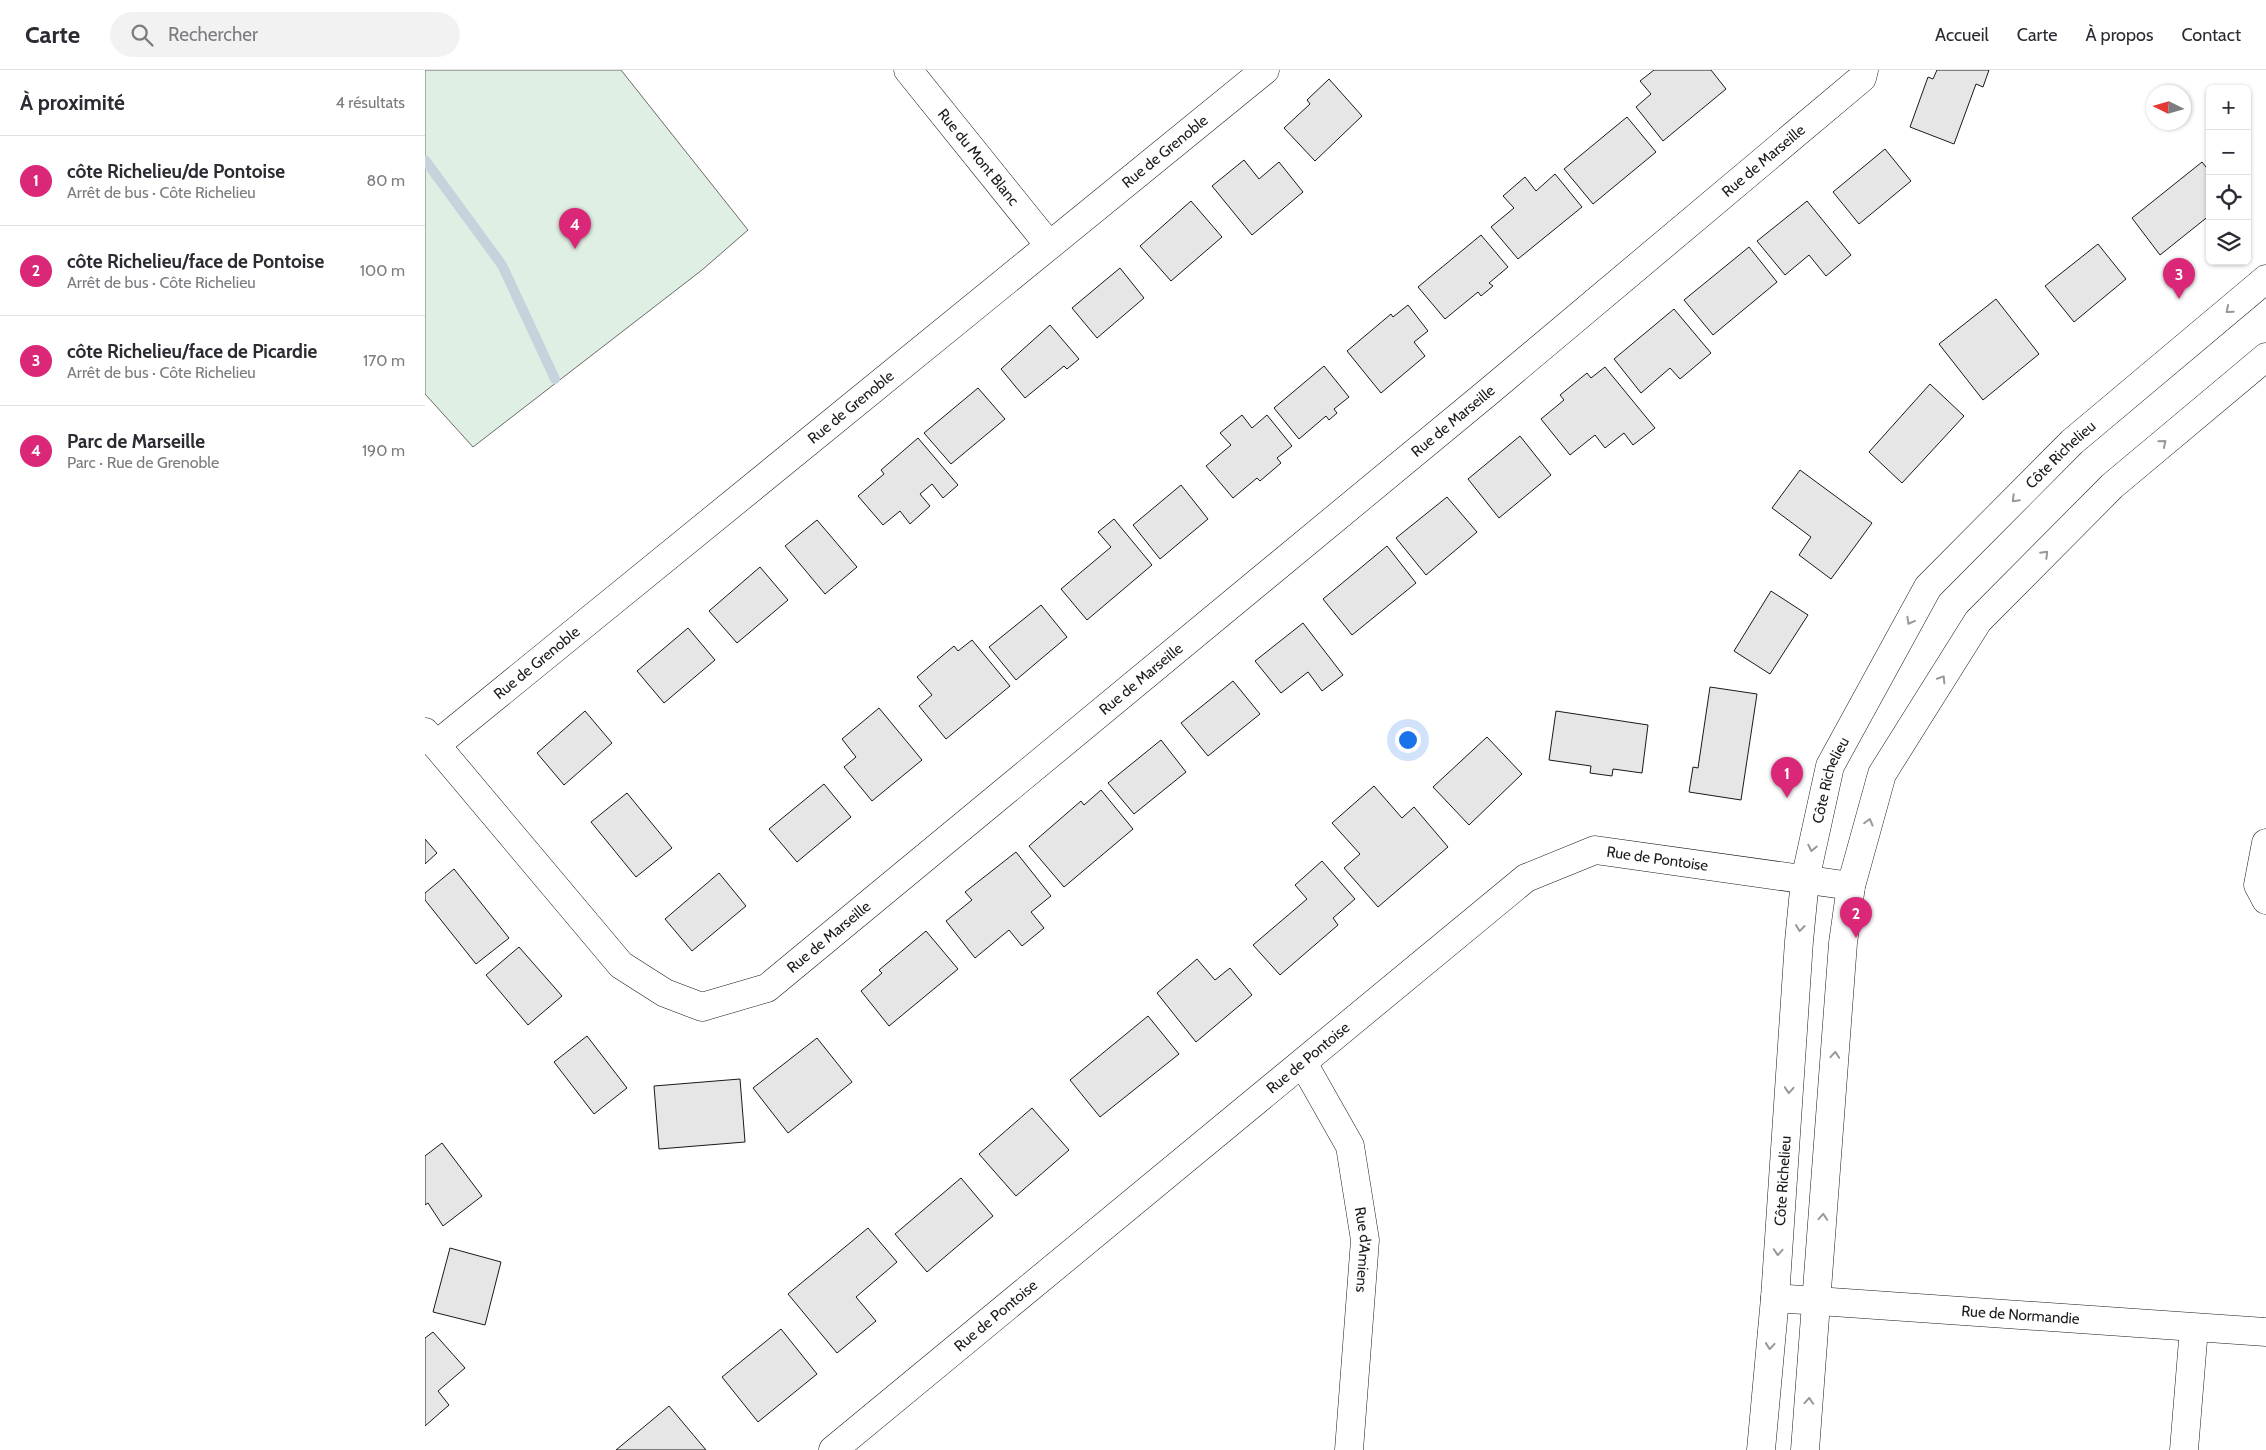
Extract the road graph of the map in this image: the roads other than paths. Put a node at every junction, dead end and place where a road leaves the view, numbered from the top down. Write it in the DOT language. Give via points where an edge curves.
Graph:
graph roads {
  1 [pos="908,70"];
  2 [pos="1265,70"];
  3 [pos="1864,70"];
  4 [pos="1049,245"];
  5 [pos="2266,279"];
  6 [pos="2266,357"];
  7 [pos="430,739"];
  8 [pos="2266,843"];
  9 [pos="1805,880"];
  10 [pos="1851,886"];
  11 [pos="2266,900"];
  12 [pos="1303,1063"];
  13 [pos="1775,1298"];
  14 [pos="1817,1301"];
  15 [pos="2194,1328"];
  16 [pos="2266,1332"];
  17 [pos="833,1450"];
  18 [pos="1349,1450"];
  19 [pos="1761,1450"];
  20 [pos="1805,1450"];
  21 [pos="2184,1450"];
  1 -- 4 [label="street, Rue du Mont Blanc"];
  2 -- 4 [label="street, Rue de Grenoble"];
  3 -- 7 [label="street, Rue de Marseille" via="1863,78 1487,393 767,988 702,1007 665,993 621,964"];
  4 -- 7 [label="street, Rue de Grenoble"];
  5 -- 9 [label="street, Côte Richelieu, one-way" via="2071,442 1928,587 1830,766"];
  10 -- 6 [label="street, one-way" via="1882,774 1978,621 2112,486"];
  8 -- 11 [label="street" via="2258,886"];
  9 -- 10 [label="street, Rue de Pontoise"];
  9 -- 12 [label="street, Rue de Pontoise" via="1595,850 1526,878"];
  9 -- 13 [label="street, Côte Richelieu, one-way"];
  14 -- 10 [label="street, one-way" via="1843,943"];
  12 -- 17 [label="street, Rue de Pontoise"];
  12 -- 18 [label="street, Rue d'Amiens" via="1350,1146 1365,1240"];
  13 -- 14 [label="street, Rue de Normandie"];
  13 -- 19 [label="street, Côte Richelieu, one-way"];
  14 -- 15 [label="street, Rue de Normandie"];
  20 -- 14 [label="street, one-way"];
  15 -- 16 [label="street, Rue de Normandie"];
  15 -- 21 [label="street"];
}
